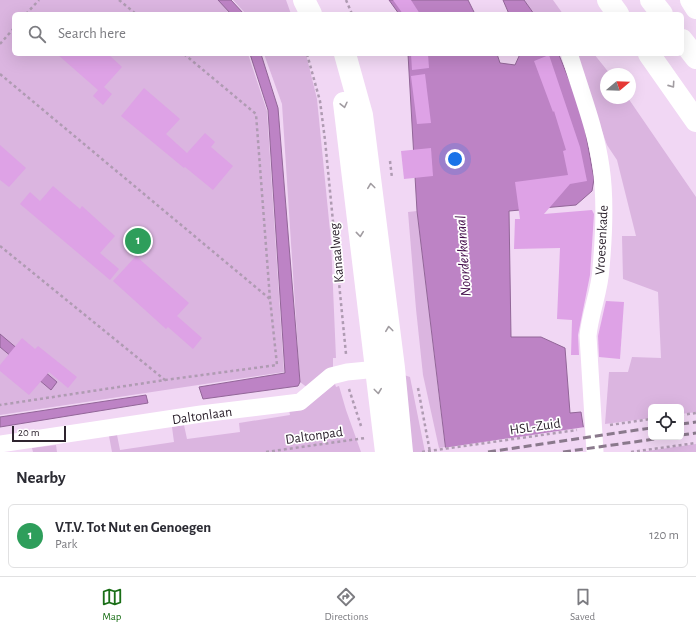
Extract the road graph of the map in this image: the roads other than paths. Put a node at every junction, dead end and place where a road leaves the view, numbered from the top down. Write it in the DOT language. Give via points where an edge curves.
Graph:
graph roads {
  1 [pos="304,0"];
  2 [pos="321,0"];
  3 [pos="608,0"];
  4 [pos="651,0"];
  5 [pos="690,0"];
  6 [pos="696,8"];
  7 [pos="310,12"];
  8 [pos="326,12"];
  9 [pos="617,12"];
  10 [pos="660,12"];
  11 [pos="684,43"];
  12 [pos="331,56"];
  13 [pos="346,56"];
  14 [pos="570,56"];
  15 [pos="649,56"];
  16 [pos="696,58"];
  17 [pos="696,121"];
  18 [pos="385,368"];
  19 [pos="0,444"];
  20 [pos="376,448"];
  21 [pos="402,452"];
  22 [pos="595,452"];
  1 -- 7 [label="main road"];
  2 -- 8 [label="main road"];
  3 -- 9 [label="main road"];
  4 -- 10 [label="main road"];
  5 -- 6 [label="main road"];
  11 -- 16 [label="main road"];
  12 -- 18 [label="main road, Kanaalweg, one-way" via="340,83 347,117"];
  18 -- 13 [label="main road, Kanaalweg, one-way" via="362,115"];
  14 -- 22 [label="street, Vroesenkade" via="598,149 604,205 601,269 588,336"];
  15 -- 17 [label="main road, one-way"];
  18 -- 19 [label="street, Daltonlaan" via="331,376 300,402"];
  18 -- 20 [label="main road, Kanaalweg, one-way"];
  18 -- 21 [label="main road, Kanaalweg"];
}
